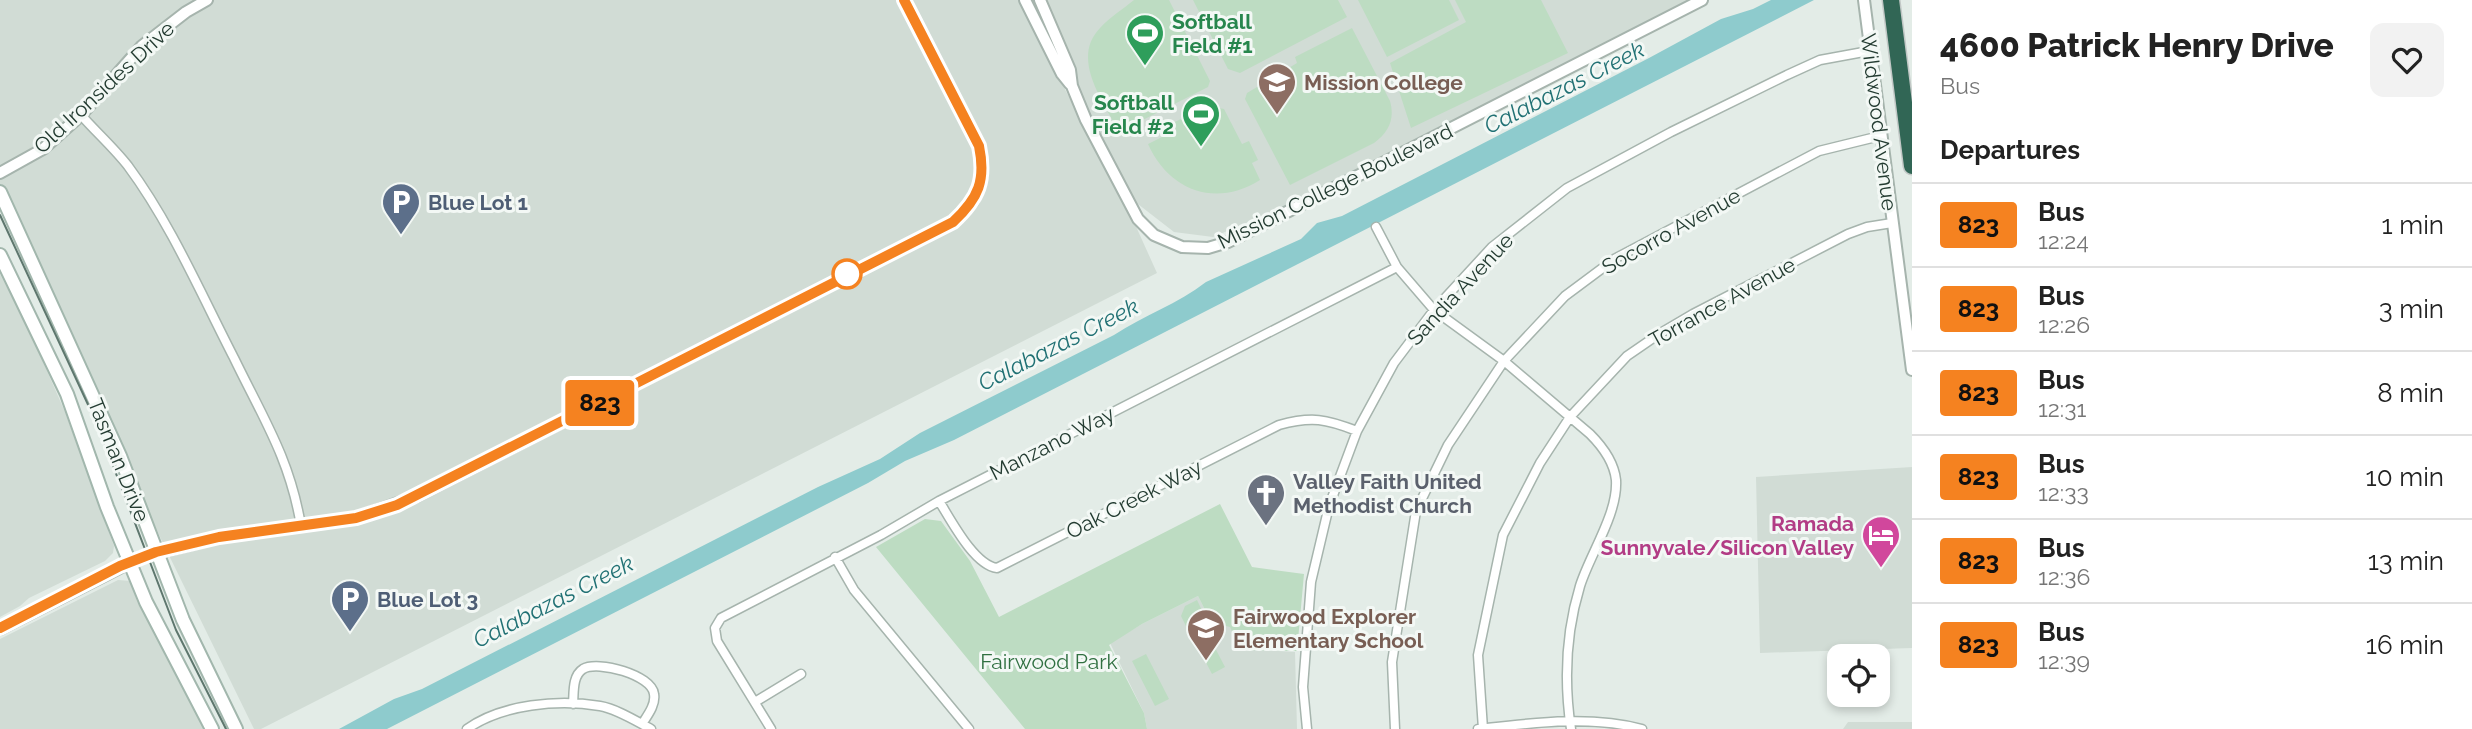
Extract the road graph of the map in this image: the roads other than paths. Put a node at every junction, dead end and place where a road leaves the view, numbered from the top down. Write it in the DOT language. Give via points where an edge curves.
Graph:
graph roads {
  1 [pos="207,0"];
  2 [pos="904,0"];
  3 [pos="1025,0"];
  4 [pos="1040,0"];
  5 [pos="1702,0"];
  6 [pos="1864,0"];
  7 [pos="1891,0"];
  8 [pos="1870,51"];
  9 [pos="1072,86"];
  10 [pos="81,115"];
  11 [pos="1880,136"];
  12 [pos="1912,166"];
  13 [pos="0,173"];
  14 [pos="0,192"];
  15 [pos="1892,223"];
  16 [pos="1376,227"];
  17 [pos="0,255"];
  18 [pos="1397,267"];
  19 [pos="1434,310"];
  20 [pos="1504,361"];
  21 [pos="1912,370"];
  22 [pos="1570,417"];
  23 [pos="1357,432"];
  24 [pos="939,501"];
  25 [pos="302,526"];
  26 [pos="156,552"];
  27 [pos="835,557"];
  28 [pos="129,562"];
  29 [pos="0,629"];
  30 [pos="801,674"];
  31 [pos="755,702"];
  32 [pos="573,704"];
  33 [pos="642,724"];
  34 [pos="1570,725"];
  35 [pos="470,728"];
  36 [pos="212,729"];
  37 [pos="236,729"];
  38 [pos="651,729"];
  39 [pos="771,729"];
  40 [pos="969,729"];
  41 [pos="1307,729"];
  42 [pos="1395,729"];
  43 [pos="1481,729"];
  44 [pos="1642,729"];
  1 -- 10 [label="street, Old Ironsides Drive" via="142,47"];
  2 -- 25 [label="street" via="979,146 982,165 977,191 953,222 417,496 370,514"];
  3 -- 9 [label="street, Mission College Boulevard"];
  4 -- 9 [label="street, Mission College Boulevard" via="1070,70"];
  5 -- 9 [label="street, Mission College Boulevard" via="1212,247 1173,245 1146,227 1127,199"];
  6 -- 8 [label="street, Wildwood Avenue"];
  7 -- 12 [label="highway"];
  8 -- 11 [label="street, Wildwood Avenue"];
  8 -- 19 [label="street, Sandia Avenue" via="1820,60 1567,188 1492,247"];
  10 -- 13 [label="street, Old Ironsides Drive" via="43,149"];
  10 -- 25 [label="street" via="128,166 178,248 281,450"];
  11 -- 15 [label="street, Wildwood Avenue"];
  11 -- 20 [label="street, Socorro Avenue" via="1819,151 1616,258 1565,296"];
  14 -- 26 [label="main road, Tasman Drive" via="120,456"];
  15 -- 21 [label="street, Wildwood Avenue"];
  15 -- 22 [label="street, Torrance Avenue" via="1848,234 1659,334 1627,356"];
  16 -- 18 [label="street"];
  17 -- 28 [label="main road, Tasman Drive" via="66,394"];
  18 -- 19 [label="street"];
  18 -- 24 [label="street, Manzano Way"];
  19 -- 20 [label="street"];
  19 -- 23 [label="street, Sandia Avenue" via="1394,363"];
  20 -- 22 [label="street"];
  20 -- 42 [label="street, Socorro Avenue" via="1448,445 1416,511 1392,662"];
  22 -- 34 [label="street" via="1601,445 1616,479 1611,512 1580,586 1572,620 1567,655"];
  22 -- 43 [label="street, Torrance Avenue" via="1503,535 1478,656"];
  23 -- 24 [label="street, Oak Creek Way" via="1309,418 1279,425 997,568 986,566"];
  23 -- 41 [label="street, Sandia Avenue" via="1328,506 1311,582 1303,687"];
  24 -- 27 [label="street, Manzano Way"];
  25 -- 26 [label="street" via="219,537"];
  26 -- 28 [label="street"];
  26 -- 37 [label="main road, Tasman Drive"];
  27 -- 31 [label="street, Manzano Way" via="721,618 715,628 718,642"];
  27 -- 40 [label="street" via="854,590"];
  28 -- 29 [label="street"];
  28 -- 36 [label="main road, Tasman Drive"];
  30 -- 31 [label="street"];
  31 -- 39 [label="street"];
  32 -- 33 [label="street" via="603,706"];
  32 -- 33 [label="street" via="575,680 583,669 591,666 631,674 654,691 655,699"];
  32 -- 35 [label="street" via="522,705"];
  33 -- 38 [label="street"];
  34 -- 43 [label="street"];
  34 -- 44 [label="street" via="1603,722"];
}
